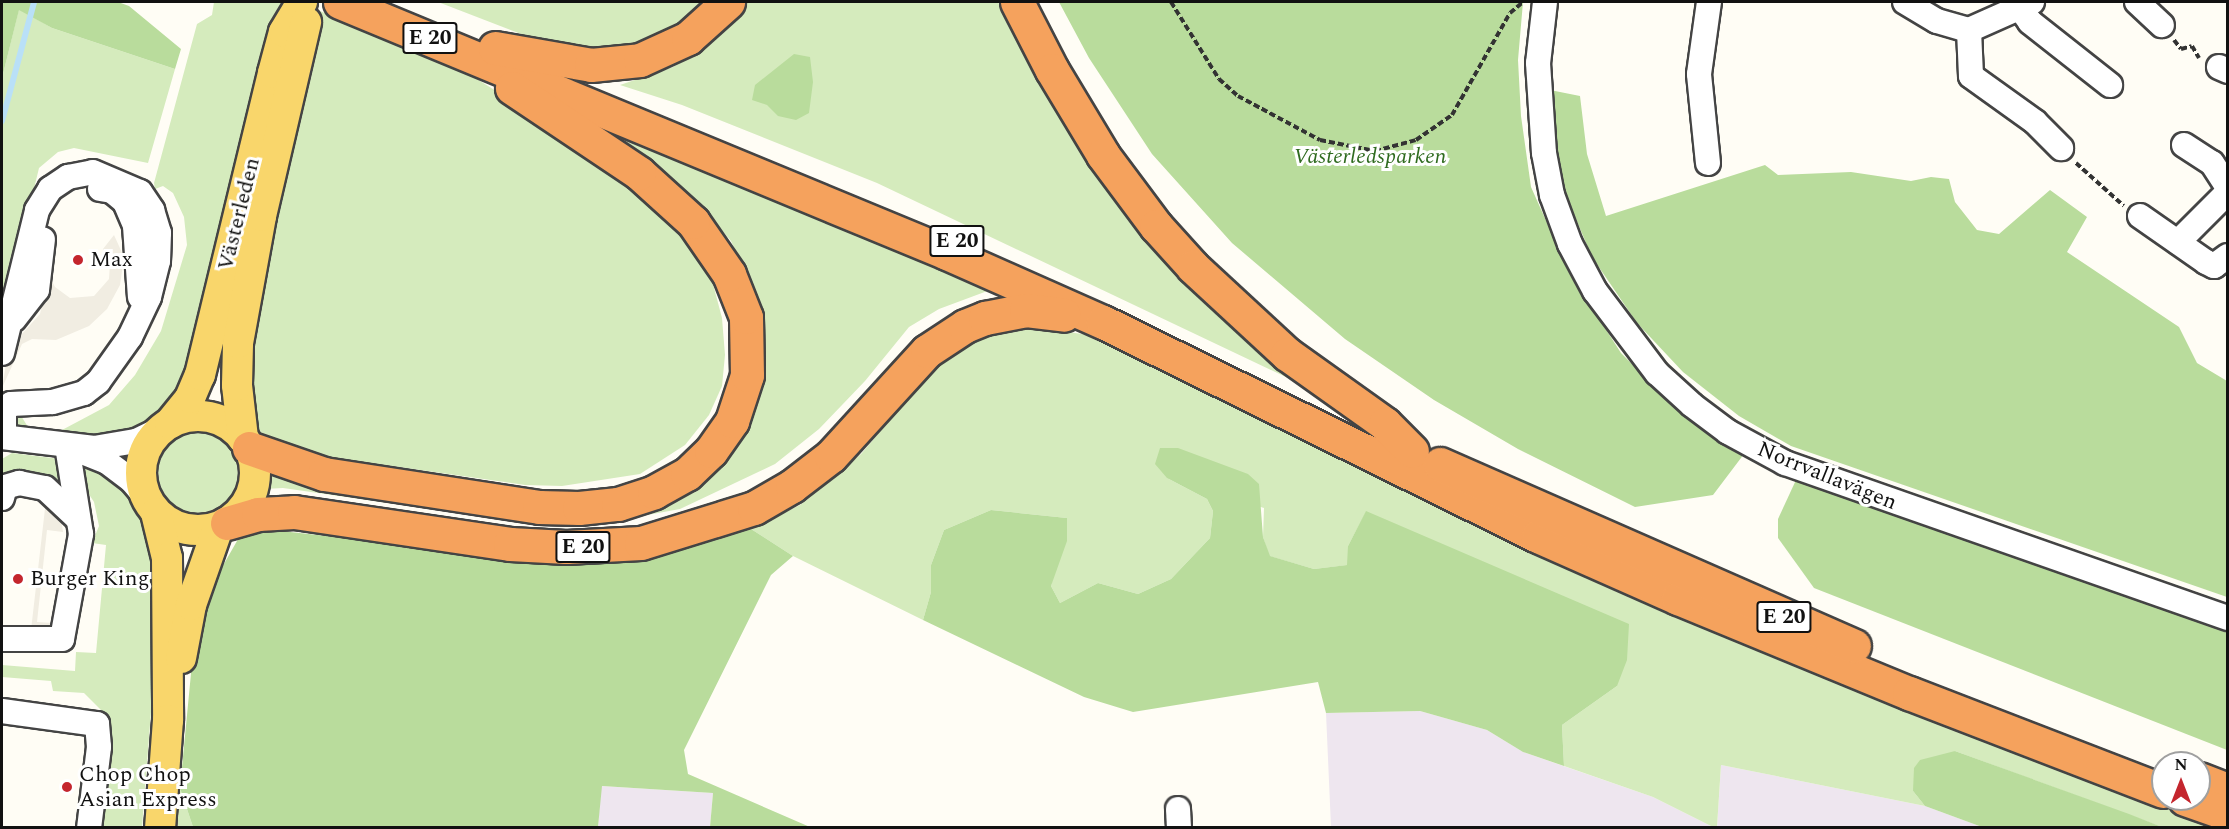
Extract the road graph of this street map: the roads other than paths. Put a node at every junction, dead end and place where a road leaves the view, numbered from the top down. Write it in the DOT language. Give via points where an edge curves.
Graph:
graph roads {
  1 [pos="302,2"];
  2 [pos="309,2"];
  3 [pos="340,2"];
  4 [pos="728,2"];
  5 [pos="1017,2"];
  6 [pos="1545,2"];
  7 [pos="1709,2"];
  8 [pos="1905,2"];
  9 [pos="2137,2"];
  10 [pos="2026,5"];
  11 [pos="387,9"];
  12 [pos="2162,25"];
  13 [pos="1969,30"];
  14 [pos="484,52"];
  15 [pos="2110,85"];
  16 [pos="2184,145"];
  17 [pos="2061,148"];
  18 [pos="1708,163"];
  19 [pos="2226,183"];
  20 [pos="2140,216"];
  21 [pos="2178,242"];
  22 [pos="2228,256"];
  23 [pos="1103,322"];
  24 [pos="2,353"];
  25 [pos="165,426"];
  26 [pos="2,437"];
  27 [pos="246,443"];
  28 [pos="67,446"];
  29 [pos="1412,451"];
  30 [pos="2,498"];
  31 [pos="151,506"];
  32 [pos="78,519"];
  33 [pos="222,526"];
  34 [pos="2228,618"];
  35 [pos="2,639"];
  36 [pos="2,711"];
  37 [pos="168,720"];
  38 [pos="2151,761"];
  39 [pos="2211,784"];
  40 [pos="2151,786"];
  41 [pos="2228,790"];
  42 [pos="2211,808"];
  43 [pos="2228,814"];
  44 [pos="89,828"];
  45 [pos="160,828"];
  1 -- 25 [label="main road, Västerleden" via="284,32 200,375 189,398"];
  2 -- 27 [label="main road, Västerleden" via="261,216 238,343 237,385"];
  3 -- 11 [label="highway, E 20"];
  4 -- 14 [label="highway, E 20" via="688,38 640,60 591,65"];
  5 -- 29 [label="highway, E 20" via="1103,155 1155,226 1287,354 1385,424"];
  6 -- 34 [label="street, Norrvallavägen" via="1538,63 1544,153 1552,195 1570,243 1595,291 1657,373 1692,405 1728,432 1785,463"];
  7 -- 18 [label="street" via="1699,74"];
  8 -- 13 [label="street" via="1936,21"];
  9 -- 12 [label="street"];
  10 -- 13 [label="street"];
  10 -- 15 [label="street" via="2030,22"];
  11 -- 14 [label="highway, E 20"];
  13 -- 17 [label="street" via="1971,76 2036,122"];
  14 -- 23 [label="highway, E 20"];
  14 -- 27 [label="highway, E 20" via="506,85 639,173 693,222 712,246 729,274 746,317 747,375 732,421 711,451 687,474 654,492 618,504 579,508 539,507 324,474"];
  14 -- 29 [label="highway, E 20" via="960,243"];
  16 -- 19 [label="street" via="2212,163"];
  19 -- 21 [label="street"];
  20 -- 21 [label="street"];
  21 -- 22 [label="street" via="2214,266"];
  23 -- 33 [label="highway, E 20" via="1026,310 985,318 965,327 927,351 831,456 792,486 754,508 641,543 566,548 510,544 294,512 258,514"];
  23 -- 40 [label="highway, E 20" via="1528,532 1898,689"];
  24 -- 26 [label="street" via="37,210 50,189 68,177 93,172 140,192 152,210 159,233 158,261 139,318 98,382 72,399 11,404 4,411"];
  25 -- 27 [label="main road" via="189,417 208,417 227,424"];
  25 -- 28 [label="street" via="112,447"];
  25 -- 31 [label="main road" via="148,445 141,464"];
  26 -- 28 [label="street"];
  27 -- 33 [label="main road" via="255,468 251,495"];
  28 -- 31 [label="street" via="107,462 132,481"];
  28 -- 32 [label="street"];
  29 -- 38 [label="highway, E 20" via="1820,633"];
  30 -- 32 [label="street" via="5,487 19,483 45,488"];
  31 -- 33 [label="main road" via="183,529"];
  31 -- 37 [label="main road" via="167,558"];
  32 -- 35 [label="street" via="81,534 62,639"];
  33 -- 37 [label="main road" via="191,605"];
  36 -- 44 [label="street" via="97,724 100,735"];
  37 -- 45 [label="main road"];
  39 -- 41 [label="highway"];
  42 -- 43 [label="highway"];
}
